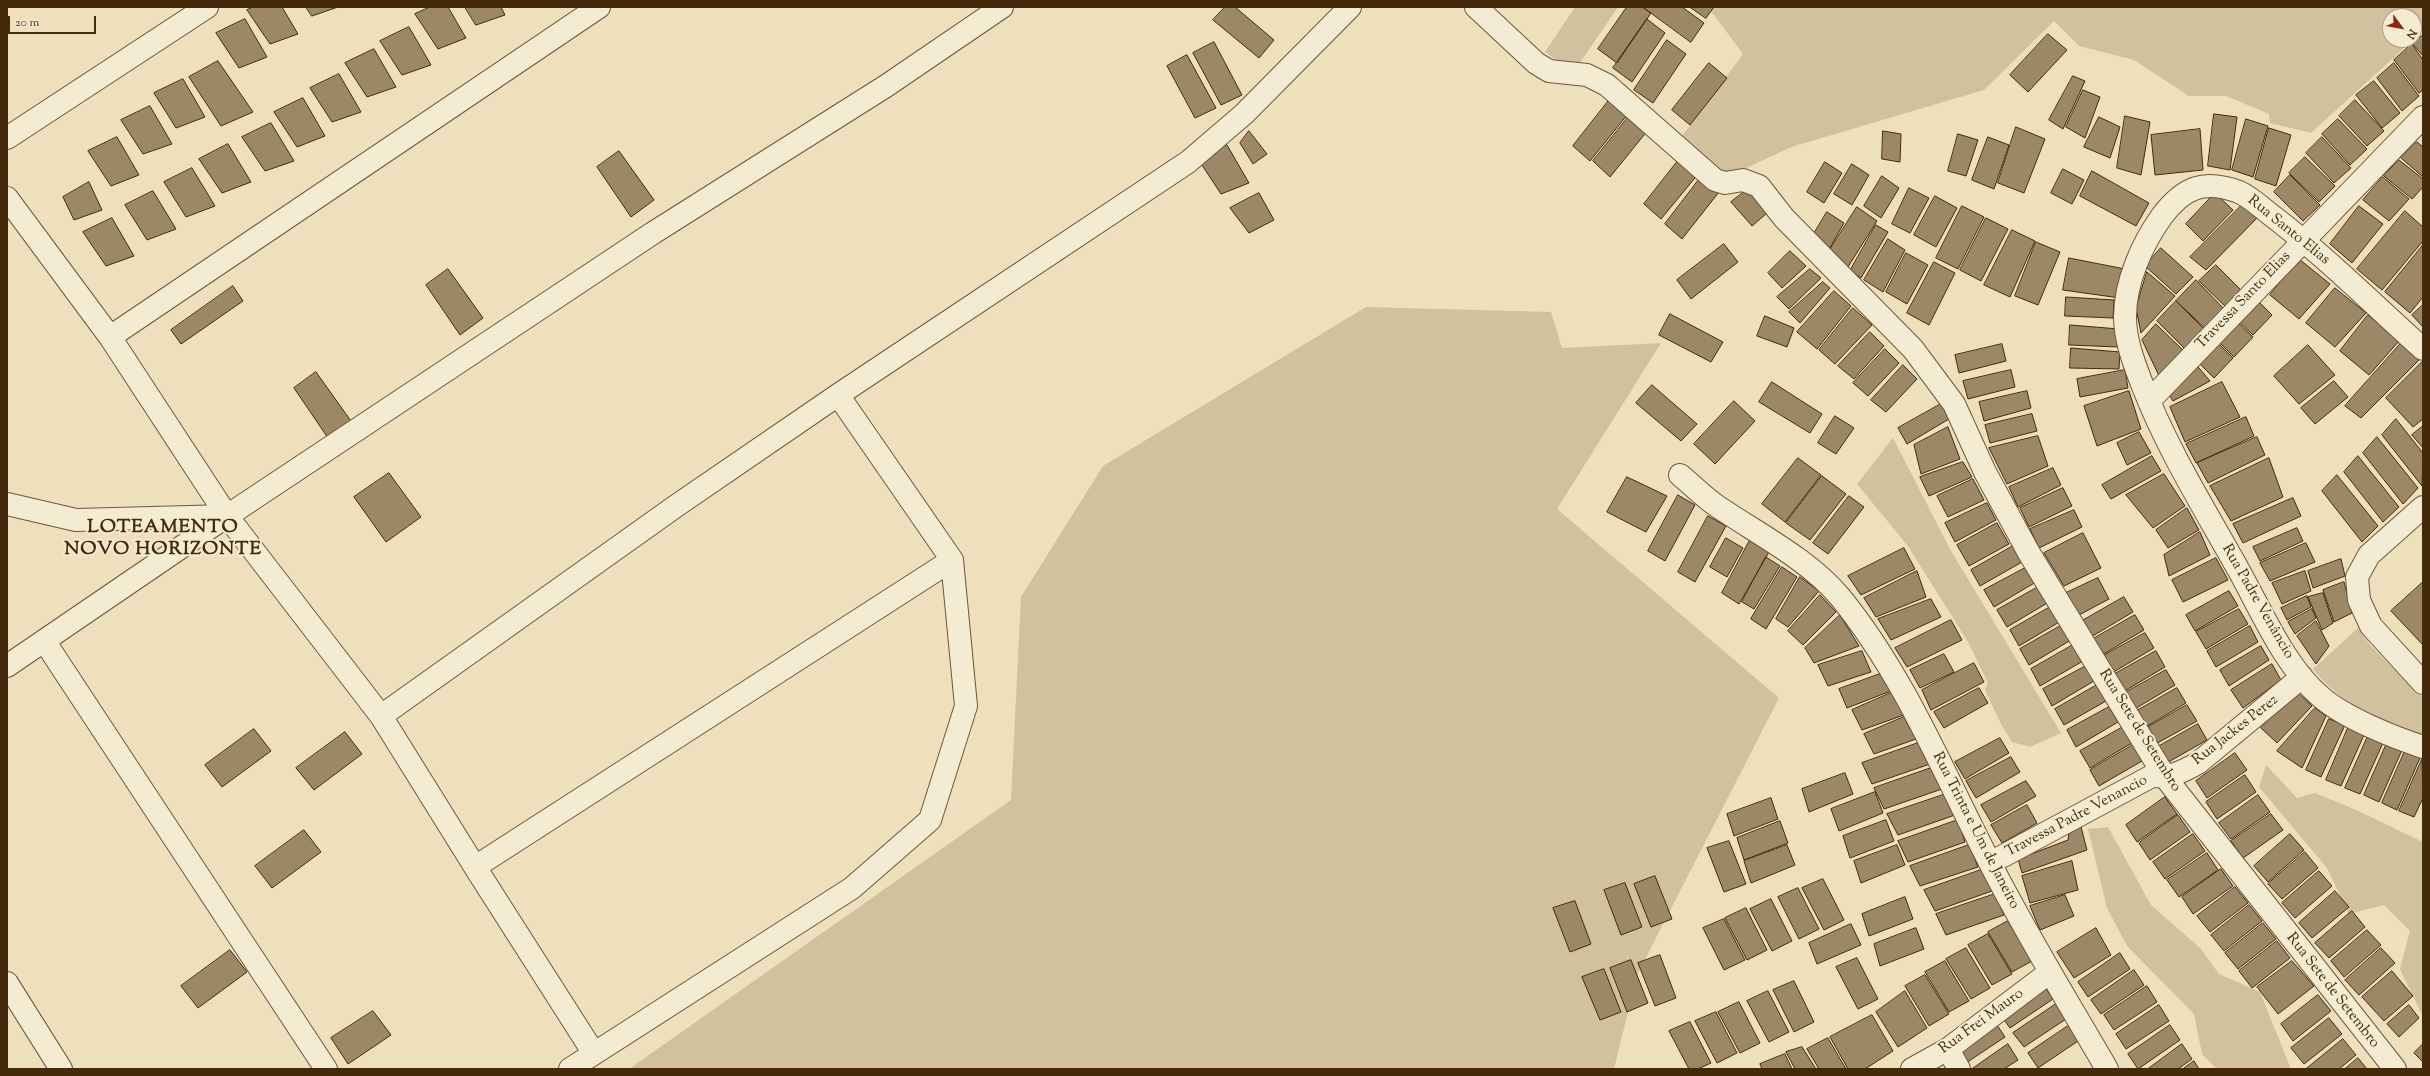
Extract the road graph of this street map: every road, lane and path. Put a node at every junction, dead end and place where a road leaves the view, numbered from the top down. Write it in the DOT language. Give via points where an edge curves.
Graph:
graph roads {
  1 [pos="207,7"];
  2 [pos="599,7"];
  3 [pos="1002,7"];
  4 [pos="1350,7"];
  5 [pos="1476,7"];
  6 [pos="2423,116"];
  7 [pos="7,138"];
  8 [pos="7,198"];
  9 [pos="2303,240"];
  10 [pos="110,336"];
  11 [pos="2423,350"];
  12 [pos="838,395"];
  13 [pos="2149,401"];
  14 [pos="1680,475"];
  15 [pos="7,504"];
  16 [pos="2423,507"];
  17 [pos="227,516"];
  18 [pos="952,560"];
  19 [pos="45,642"];
  20 [pos="7,666"];
  21 [pos="2302,677"];
  22 [pos="2423,683"];
  23 [pos="381,716"];
  24 [pos="2423,747"];
  25 [pos="2165,777"];
  26 [pos="1990,863"];
  27 [pos="475,866"];
  28 [pos="2050,972"];
  29 [pos="7,983"];
  30 [pos="1948,1049"];
  31 [pos="593,1052"];
  32 [pos="61,1069"];
  33 [pos="326,1069"];
  34 [pos="570,1069"];
  35 [pos="1912,1069"];
  36 [pos="1959,1069"];
  37 [pos="2107,1069"];
  38 [pos="2395,1069"];
  1 -- 7 [label="street"];
  2 -- 10 [label="street"];
  3 -- 17 [label="street" via="886,86 653,233"];
  4 -- 12 [label="street" via="1244,114 1188,162"];
  5 -- 25 [label="street, Rua Sete de Setembro" via="1536,63 1549,71 1586,76 1606,85 1715,180 1725,183 1743,180 1759,186 1784,218 1913,350 1954,404 1985,472 2029,553"];
  6 -- 9 [label="street, Travessa Santo Elias"];
  8 -- 10 [label="street"];
  9 -- 11 [label="street, Rua Santo Elias"];
  9 -- 13 [label="street, Travessa Santo Elias"];
  9 -- 13 [label="street, Rua Santo Elias" via="2242,193 2212,184 2185,192 2167,210 2152,231 2140,255 2129,287 2125,318 2132,356"];
  10 -- 17 [label="street"];
  12 -- 18 [label="street"];
  12 -- 23 [label="street" via="676,506"];
  13 -- 21 [label="street, Rua Padre Venâncio" via="2169,447 2280,644"];
  14 -- 26 [label="street, Rua Trinta e Um de Janeiro" via="1716,505 1806,566 1839,596 1874,643 1905,694"];
  15 -- 17 [label="street" via="76,520"];
  16 -- 22 [label="street" via="2369,555 2357,577 2359,600 2371,626"];
  17 -- 19 [label="street"];
  17 -- 23 [label="street"];
  18 -- 27 [label="street"];
  18 -- 31 [label="street" via="966,706 930,820 852,888"];
  19 -- 20 [label="street"];
  19 -- 33 [label="street"];
  21 -- 24 [label="street, Rua Padre Venâncio" via="2320,697 2342,713"];
  21 -- 25 [label="street, Rua Jackes Perez" via="2198,763 2180,773"];
  23 -- 27 [label="street"];
  25 -- 26 [label="street, Travessa Padre Venancio" via="2152,776"];
  25 -- 38 [label="street, Rua Sete de Setembro"];
  26 -- 28 [label="street, Rua Trinta e Um de Janeiro"];
  27 -- 31 [label="street"];
  28 -- 30 [label="street, Rua Frei Mauro"];
  28 -- 37 [label="street, Rua Trinta e Um de Janeiro"];
  29 -- 32 [label="street"];
  30 -- 35 [label="street, Rua Frei Mauro"];
  30 -- 36 [label="street"];
  31 -- 34 [label="street"];
}
